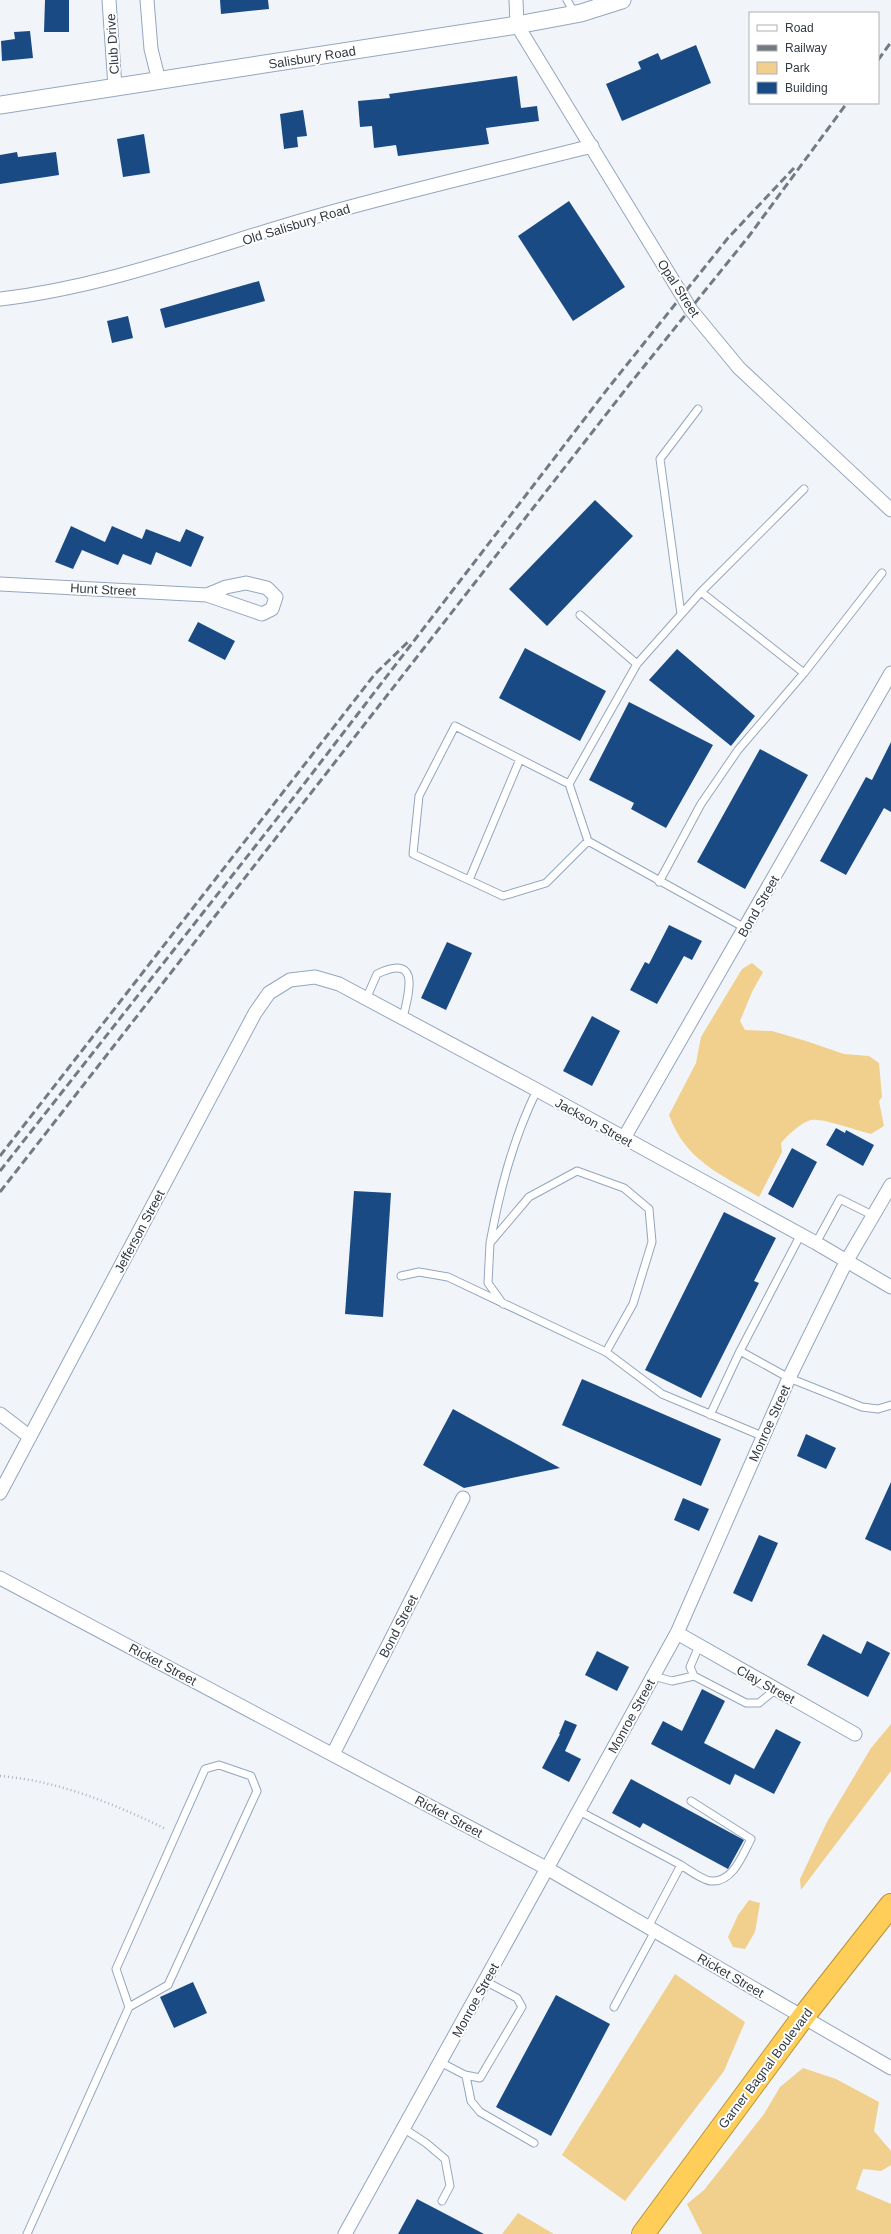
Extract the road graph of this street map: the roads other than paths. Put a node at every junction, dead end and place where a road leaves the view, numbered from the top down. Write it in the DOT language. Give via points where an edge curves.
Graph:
graph roads {
  1 [pos="109,0"];
  2 [pos="147,0"];
  3 [pos="516,0"];
  4 [pos="622,0"];
  5 [pos="571,7"];
  6 [pos="517,25"];
  7 [pos="159,81"];
  8 [pos="114,87"];
  9 [pos="0,105"];
  10 [pos="592,146"];
  11 [pos="0,299"];
  12 [pos="698,409"];
  13 [pos="804,489"];
  14 [pos="891,510"];
  15 [pos="882,573"];
  16 [pos="0,584"];
  17 [pos="701,592"];
  18 [pos="207,595"];
  19 [pos="681,614"];
  20 [pos="580,615"];
  21 [pos="636,664"];
  22 [pos="804,673"];
  23 [pos="891,673"];
  24 [pos="520,759"];
  25 [pos="569,784"];
  26 [pos="588,841"];
  27 [pos="469,880"];
  28 [pos="659,882"];
  29 [pos="745,928"];
  30 [pos="290,980"];
  31 [pos="366,999"];
  32 [pos="402,1018"];
  33 [pos="537,1090"];
  34 [pos="624,1138"];
  35 [pos="891,1185"];
  36 [pos="872,1215"];
  37 [pos="801,1234"];
  38 [pos="490,1243"];
  39 [pos="816,1243"];
  40 [pos="846,1262"];
  41 [pos="401,1276"];
  42 [pos="891,1287"];
  43 [pos="503,1304"];
  44 [pos="740,1351"];
  45 [pos="606,1352"];
  46 [pos="789,1378"];
  47 [pos="891,1405"];
  48 [pos="0,1414"];
  49 [pos="710,1415"];
  50 [pos="762,1436"];
  51 [pos="30,1437"];
  52 [pos="0,1494"];
  53 [pos="463,1498"];
  54 [pos="0,1578"];
  55 [pos="677,1633"];
  56 [pos="699,1646"];
  57 [pos="654,1676"];
  58 [pos="694,1676"];
  59 [pos="776,1689"];
  60 [pos="855,1734"];
  61 [pos="333,1754"];
  62 [pos="691,1801"];
  63 [pos="579,1811"];
  64 [pos="681,1865"];
  65 [pos="548,1869"];
  66 [pos="891,1905"];
  67 [pos="652,1929"];
  68 [pos="485,1981"];
  69 [pos="129,2007"];
  70 [pos="614,2007"];
  71 [pos="803,2017"];
  72 [pos="440,2062"];
  73 [pos="891,2068"];
  74 [pos="466,2076"];
  75 [pos="404,2128"];
  76 [pos="534,2143"];
  77 [pos="442,2201"];
  78 [pos="27,2234"];
  79 [pos="345,2234"];
  80 [pos="643,2234"];
  1 -- 8 [label="street, Club Drive"];
  2 -- 7 [label="street" via="152,50"];
  3 -- 6 [label="street"];
  4 -- 5 [label="street, Salisbury Road"];
  5 -- 6 [label="street, Salisbury Road"];
  6 -- 7 [label="street, Salisbury Road"];
  6 -- 10 [label="street, Opal Street"];
  7 -- 8 [label="street, Salisbury Road"];
  8 -- 9 [label="street, Salisbury Road"];
  10 -- 11 [label="street, Old Salisbury Road" via="320,215 127,274"];
  10 -- 14 [label="street, Opal Street" via="691,310 738,368"];
  12 -- 19 [label="lane" via="660,459"];
  13 -- 17 [label="lane"];
  15 -- 22 [label="lane"];
  16 -- 18 [label="street, Hunt Street"];
  17 -- 19 [label="lane"];
  17 -- 22 [label="lane"];
  19 -- 21 [label="lane"];
  20 -- 21 [label="lane"];
  21 -- 25 [label="lane"];
  22 -- 28 [label="lane" via="738,750 709,792"];
  23 -- 29 [label="street, Bond Street"];
  24 -- 25 [label="lane"];
  24 -- 27 [label="lane"];
  24 -- 27 [label="lane" via="455,726 419,796 412,854"];
  25 -- 26 [label="lane"];
  26 -- 27 [label="lane" via="546,884 503,896"];
  26 -- 28 [label="lane"];
  28 -- 29 [label="lane"];
  29 -- 34 [label="street, Bond Street"];
  30 -- 31 [label="street, Jackson Street" via="315,977 339,984"];
  30 -- 51 [label="street, Jefferson Street" via="269,993 255,1013"];
  31 -- 32 [label="street, Jackson Street"];
  31 -- 32 [label="lane" via="377,974 391,967 404,970 410,976 411,982"];
  32 -- 33 [label="street, Jackson Street"];
  33 -- 34 [label="street, Jackson Street"];
  33 -- 38 [label="lane" via="521,1122 509,1156"];
  34 -- 37 [label="street, Jackson Street"];
  35 -- 36 [label="street, Monroe Street"];
  36 -- 39 [label="lane" via="840,1199"];
  36 -- 40 [label="street, Monroe Street"];
  37 -- 39 [label="street, Jackson Street"];
  37 -- 44 [label="lane"];
  38 -- 43 [label="lane" via="488,1283"];
  38 -- 45 [label="lane" via="530,1197 577,1172 624,1188 649,1209 652,1242 650,1249 633,1304"];
  39 -- 40 [label="street, Jackson Street"];
  40 -- 42 [label="street, Jackson Street"];
  40 -- 46 [label="street, Monroe Street"];
  41 -- 43 [label="lane" via="419,1272 448,1277"];
  43 -- 45 [label="lane"];
  44 -- 46 [label="lane"];
  44 -- 49 [label="lane"];
  45 -- 49 [label="lane" via="662,1394"];
  46 -- 47 [label="lane" via="862,1407 878,1409"];
  46 -- 50 [label="street, Monroe Street"];
  48 -- 51 [label="street"];
  49 -- 50 [label="lane"];
  50 -- 55 [label="street, Monroe Street"];
  51 -- 52 [label="street, Jefferson Street"];
  53 -- 61 [label="street, Bond Street"];
  54 -- 61 [label="street, Ricket Street"];
  55 -- 56 [label="street, Clay Street"];
  55 -- 57 [label="street, Monroe Street"];
  56 -- 58 [label="lane" via="690,1667"];
  56 -- 59 [label="street, Clay Street"];
  57 -- 58 [label="lane" via="672,1681"];
  57 -- 63 [label="street, Monroe Street"];
  58 -- 59 [label="lane" via="746,1703 759,1703"];
  59 -- 60 [label="street, Clay Street"];
  61 -- 65 [label="street, Ricket Street"];
  62 -- 64 [label="lane" via="751,1839 734,1870 722,1880 710,1881"];
  63 -- 64 [label="lane"];
  63 -- 65 [label="street, Monroe Street"];
  64 -- 67 [label="lane"];
  65 -- 67 [label="street, Ricket Street"];
  65 -- 68 [label="street, Monroe Street"];
  66 -- 71 [label="highway, Garner Bagnal Boulevard"];
  67 -- 70 [label="lane"];
  67 -- 71 [label="street, Ricket Street"];
  68 -- 72 [label="street, Monroe Street"];
  68 -- 74 [label="lane" via="517,1998 522,2007 480,2078"];
  69 -- 69 [label="lane" via="116,1969 205,1769 219,1765 251,1776 257,1791 168,1985"];
  69 -- 78 [label="lane"];
  71 -- 73 [label="street, Ricket Street"];
  71 -- 80 [label="highway, Garner Bagnal Boulevard"];
  72 -- 74 [label="lane"];
  72 -- 75 [label="street, Monroe Street"];
  74 -- 76 [label="lane" via="471,2101 480,2112"];
  75 -- 77 [label="lane" via="426,2142 445,2159 450,2186"];
  75 -- 79 [label="street, Monroe Street"];
}
